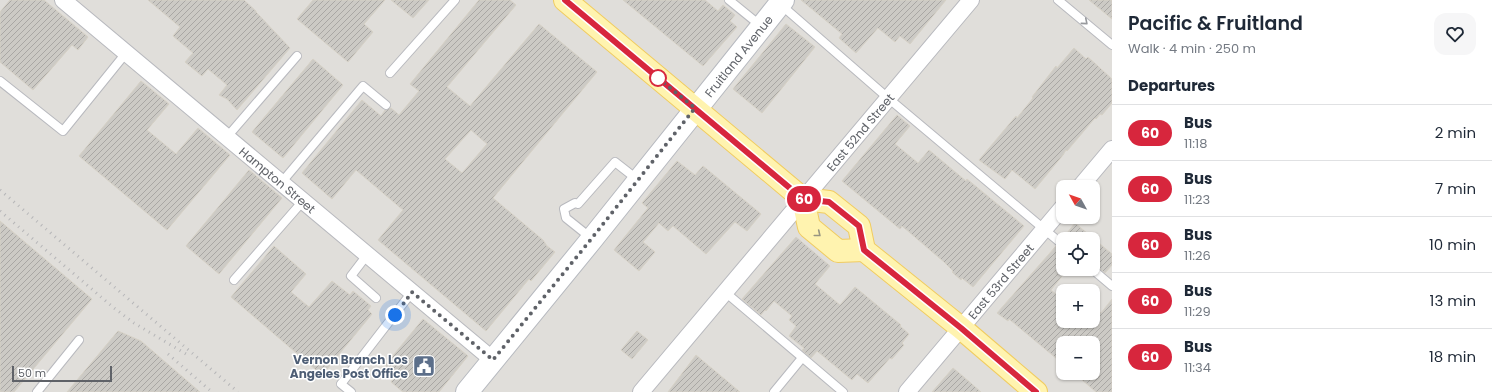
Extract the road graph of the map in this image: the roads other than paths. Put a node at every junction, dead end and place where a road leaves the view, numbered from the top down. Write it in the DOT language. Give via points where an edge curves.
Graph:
graph roads {
  1 [pos="63,0"];
  2 [pos="455,0"];
  3 [pos="565,0"];
  4 [pos="730,0"];
  5 [pos="971,0"];
  6 [pos="1058,0"];
  7 [pos="781,2"];
  8 [pos="761,27"];
  9 [pos="1112,45"];
  10 [pos="126,53"];
  11 [pos="296,56"];
  12 [pos="390,73"];
  13 [pos="0,81"];
  14 [pos="888,98"];
  15 [pos="386,105"];
  16 [pos="695,108"];
  17 [pos="227,137"];
  18 [pos="1112,149"];
  19 [pos="638,180"];
  20 [pos="1086,180"];
  21 [pos="281,183"];
  22 [pos="803,199"];
  23 [pos="303,201"];
  24 [pos="1056,215"];
  25 [pos="1044,229"];
  26 [pos="592,238"];
  27 [pos="1056,239"];
  28 [pos="864,250"];
  29 [pos="367,255"];
  30 [pos="1100,276"];
  31 [pos="234,280"];
  32 [pos="1112,286"];
  33 [pos="412,292"];
  34 [pos="725,292"];
  35 [pos="376,298"];
  36 [pos="961,328"];
  37 [pos="79,340"];
  38 [pos="802,358"];
  39 [pos="493,360"];
  40 [pos="37,392"];
  41 [pos="351,392"];
  42 [pos="467,392"];
  43 [pos="641,392"];
  44 [pos="774,392"];
  45 [pos="843,392"];
  46 [pos="907,392"];
  47 [pos="1036,392"];
  1 -- 10 [label="street, Hampton Street"];
  2 -- 12 [label="lane"];
  3 -- 16 [label="main road"];
  4 -- 8 [label="lane"];
  5 -- 14 [label="street, East 52nd Street"];
  6 -- 9 [label="lane, one-way"];
  7 -- 8 [label="street, Fruitland Avenue"];
  7 -- 14 [label="lane"];
  8 -- 16 [label="street, Fruitland Avenue"];
  10 -- 13 [label="lane" via="63,131"];
  10 -- 17 [label="street, Hampton Street"];
  11 -- 17 [label="lane"];
  14 -- 22 [label="street, East 52nd Street"];
  14 -- 25 [label="lane"];
  15 -- 21 [label="lane" via="363,86"];
  16 -- 19 [label="street, Fruitland Avenue"];
  16 -- 22 [label="main road"];
  17 -- 21 [label="street, Hampton Street"];
  18 -- 20 [label="street"];
  19 -- 26 [label="street, Fruitland Avenue"];
  19 -- 26 [label="lane" via="615,162 578,204 574,203 564,209 566,218"];
  21 -- 23 [label="street, Hampton Street"];
  22 -- 28 [label="main road" via="829,202 859,226"];
  22 -- 28 [label="main road, one-way" via="809,227 838,250"];
  22 -- 34 [label="street, East 52nd Street"];
  23 -- 29 [label="street, Hampton Street"];
  23 -- 31 [label="lane"];
  24 -- 25 [label="street, East 53rd Street"];
  25 -- 27 [label="lane"];
  25 -- 36 [label="street, East 53rd Street"];
  26 -- 39 [label="street, Fruitland Avenue"];
  28 -- 36 [label="main road"];
  29 -- 33 [label="street, Hampton Street"];
  29 -- 35 [label="lane" via="350,276"];
  30 -- 32 [label="lane"];
  33 -- 39 [label="street, Hampton Street"];
  33 -- 41 [label="lane" via="341,384"];
  34 -- 38 [label="lane"];
  34 -- 43 [label="street, East 52nd Street"];
  36 -- 46 [label="street, East 53rd Street"];
  36 -- 47 [label="main road"];
  37 -- 40 [label="lane"];
  38 -- 44 [label="lane"];
  38 -- 45 [label="lane"];
  39 -- 42 [label="street, Fruitland Avenue"];
}
